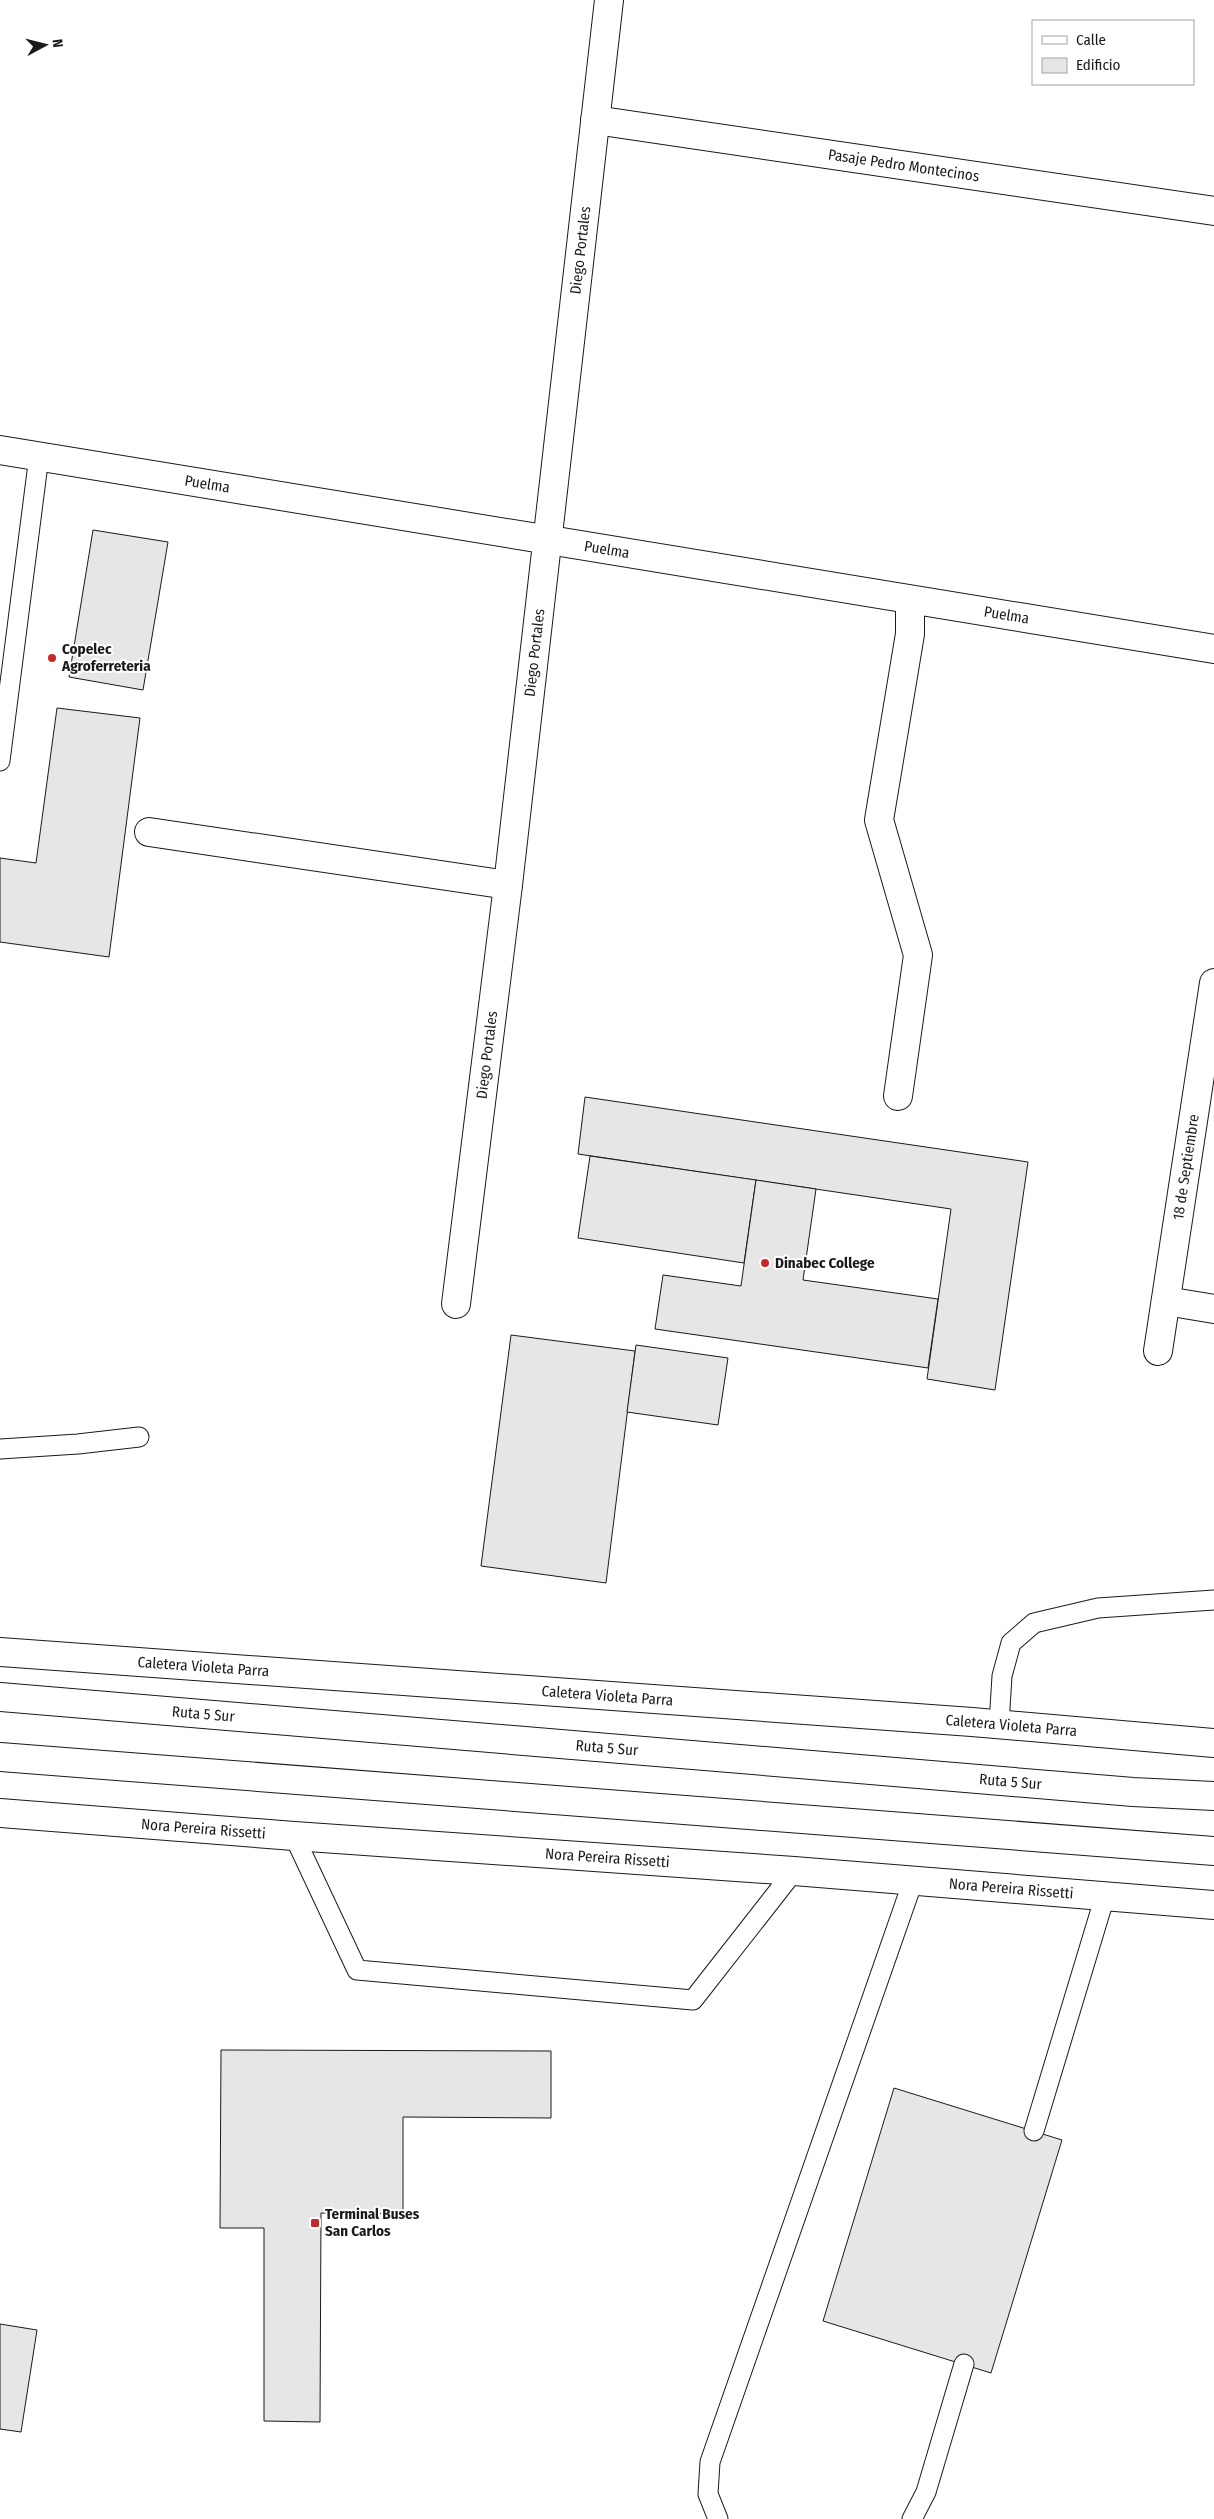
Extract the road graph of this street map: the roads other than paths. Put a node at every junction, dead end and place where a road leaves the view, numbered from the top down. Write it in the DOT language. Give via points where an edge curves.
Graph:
graph roads {
  1 [pos="609,0"];
  2 [pos="595,120"];
  3 [pos="1214,211"];
  4 [pos="0,450"];
  5 [pos="39,456"];
  6 [pos="547,538"];
  7 [pos="910,601"];
  8 [pos="1214,649"];
  9 [pos="3,717"];
  10 [pos="0,761"];
  11 [pos="149,832"];
  12 [pos="508,885"];
  13 [pos="1214,983"];
  14 [pos="898,1096"];
  15 [pos="1166,1301"];
  16 [pos="456,1304"];
  17 [pos="1214,1309"];
  18 [pos="1158,1351"];
  19 [pos="139,1437"];
  20 [pos="0,1449"];
  21 [pos="1214,1600"];
  22 [pos="0,1652"];
  23 [pos="0,1696"];
  24 [pos="999,1724"];
  25 [pos="1214,1743"];
  26 [pos="0,1757"];
  27 [pos="1214,1796"];
  28 [pos="0,1813"];
  29 [pos="294,1836"];
  30 [pos="1214,1851"];
  31 [pos="794,1871"];
  32 [pos="913,1881"];
  33 [pos="1105,1896"];
  34 [pos="1214,1905"];
  35 [pos="1034,2131"];
  36 [pos="964,2364"];
  37 [pos="718,2519"];
  38 [pos="912,2519"];
  1 -- 2 [label="main road, Diego Portales"];
  2 -- 3 [label="main road, Pasaje Pedro Montecinos"];
  2 -- 6 [label="main road, Diego Portales"];
  4 -- 5 [label="main road, Puelma"];
  5 -- 6 [label="main road, Puelma"];
  5 -- 9 [label="lane"];
  6 -- 7 [label="main road, Puelma"];
  6 -- 12 [label="main road, Diego Portales"];
  7 -- 8 [label="main road, Puelma"];
  7 -- 14 [label="main road" via="910,634 879,820 918,955"];
  9 -- 10 [label="lane"];
  11 -- 12 [label="main road"];
  12 -- 16 [label="main road, Diego Portales"];
  13 -- 15 [label="main road, 18 de Septiembre"];
  15 -- 17 [label="main road"];
  15 -- 18 [label="main road, 18 de Septiembre"];
  19 -- 20 [label="lane"];
  21 -- 24 [label="lane" via="1098,1608 1034,1623 1011,1643 1002,1676"];
  22 -- 24 [label="main road, Caletera Violeta Parra"];
  23 -- 27 [label="main road, Ruta 5 Sur" via="1133,1792"];
  24 -- 25 [label="main road, Caletera Violeta Parra"];
  26 -- 30 [label="main road"];
  28 -- 29 [label="main road, Nora Pereira Rissetti"];
  29 -- 31 [label="main road, Nora Pereira Rissetti"];
  29 -- 31 [label="lane" via="357,1970 693,2000"];
  31 -- 32 [label="main road, Nora Pereira Rissetti"];
  32 -- 33 [label="main road, Nora Pereira Rissetti"];
  32 -- 37 [label="lane" via="710,2462 708,2494"];
  33 -- 34 [label="main road, Nora Pereira Rissetti"];
  33 -- 35 [label="lane"];
  36 -- 38 [label="lane" via="926,2492"];
}
